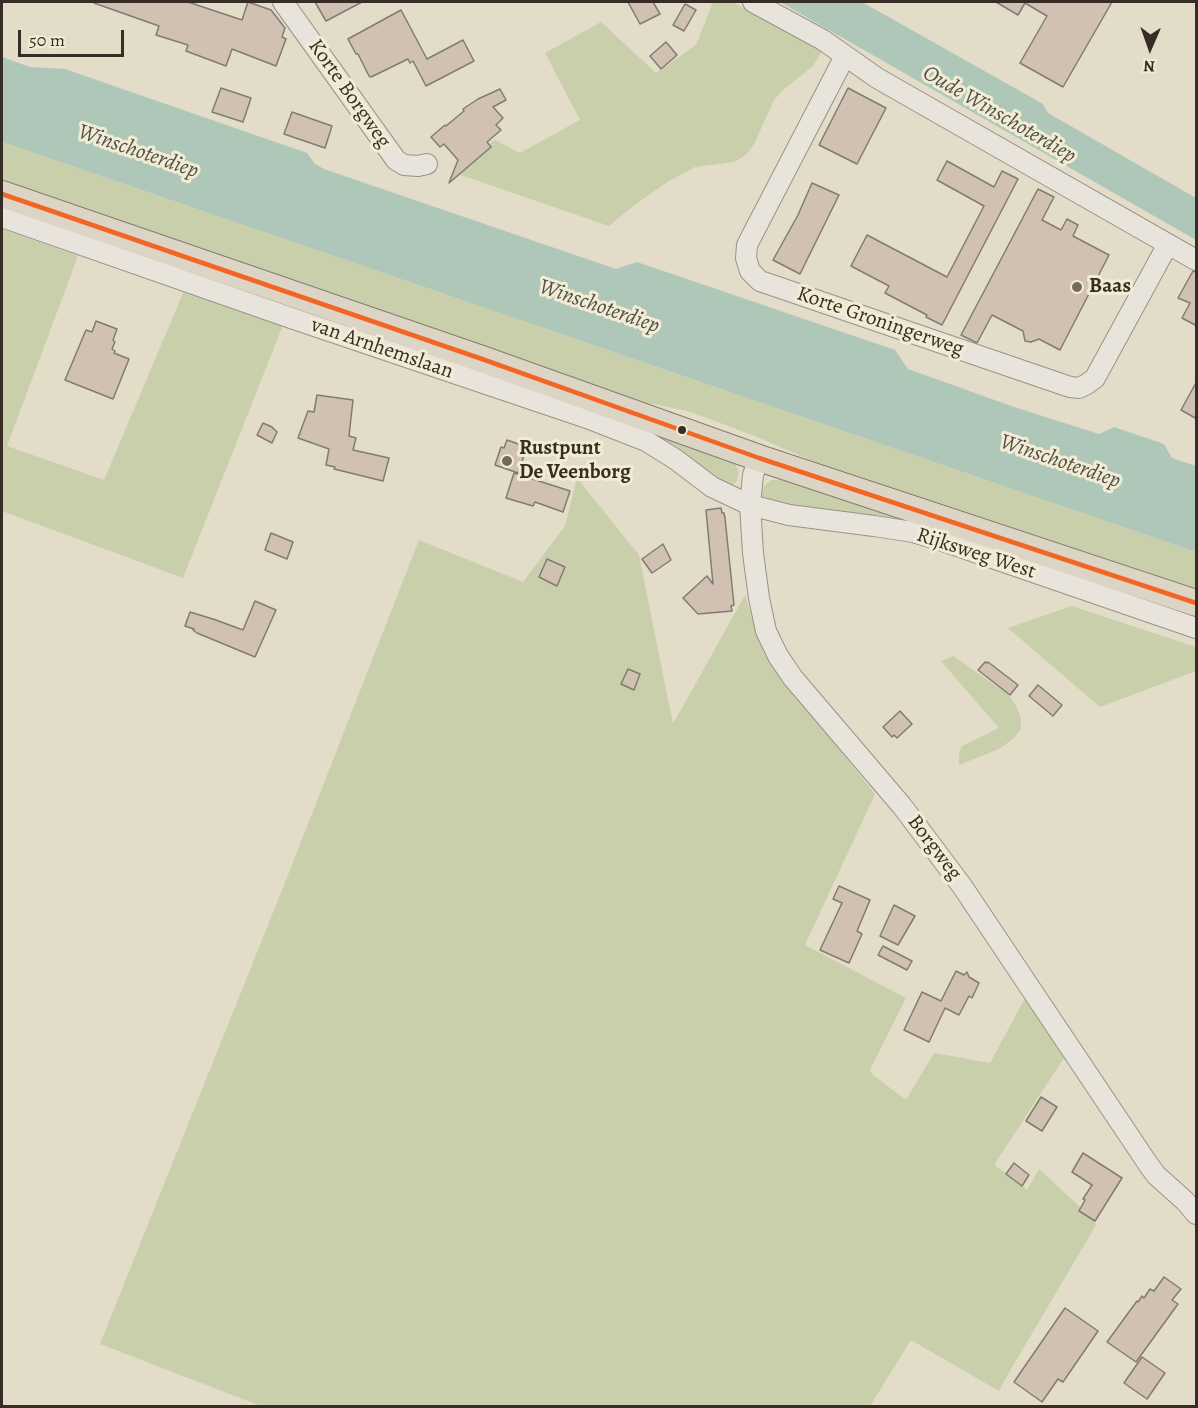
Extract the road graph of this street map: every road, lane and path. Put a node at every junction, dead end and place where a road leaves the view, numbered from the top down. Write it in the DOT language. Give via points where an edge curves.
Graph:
graph roads {
  1 [pos="283,2"];
  2 [pos="753,2"];
  3 [pos="845,56"];
  4 [pos="427,164"];
  5 [pos="2,194"];
  6 [pos="2,217"];
  7 [pos="1167,244"];
  8 [pos="1197,260"];
  9 [pos="759,458"];
  10 [pos="750,505"];
  11 [pos="1197,603"];
  12 [pos="1197,628"];
  13 [pos="1197,1214"];
  1 -- 4 [label="street, Korte Borgweg" via="396,160 404,165"];
  2 -- 3 [label="street"];
  3 -- 7 [label="street"];
  3 -- 7 [label="street, Korte Groningerweg" via="747,244 750,271 760,280 1079,388 1095,378"];
  5 -- 9 [label="main road, Rijksweg West"];
  6 -- 10 [label="street, van Arnhemslaan" via="587,418 646,441 712,487"];
  7 -- 8 [label="street"];
  9 -- 10 [label="street, Borgweg"];
  9 -- 11 [label="main road, Rijksweg West"];
  10 -- 12 [label="street, Rijksweg West" via="789,515 913,532"];
  10 -- 13 [label="street, Borgweg" via="763,617 777,656 949,868 1148,1164"];
}
